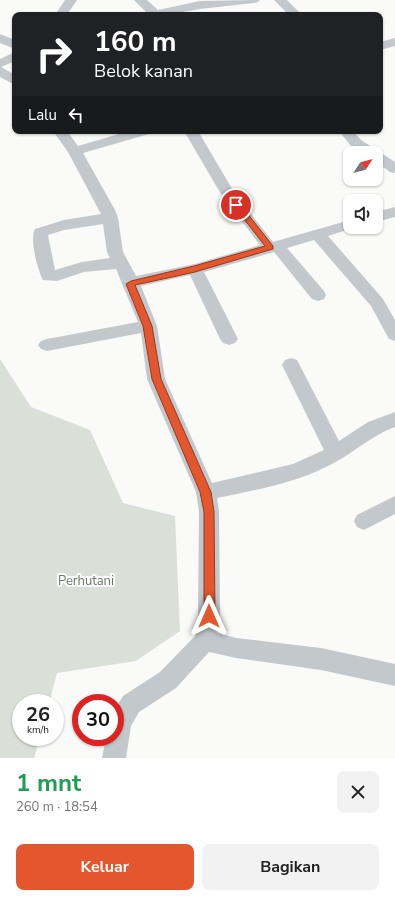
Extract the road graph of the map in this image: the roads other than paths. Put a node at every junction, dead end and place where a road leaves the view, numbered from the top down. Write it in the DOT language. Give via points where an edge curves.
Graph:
graph roads {
  1 [pos="70,0"];
  2 [pos="140,0"];
  3 [pos="254,0"];
  4 [pos="280,0"];
  5 [pos="63,12"];
  6 [pos="151,12"];
  7 [pos="163,12"];
  8 [pos="293,12"];
  9 [pos="0,38"];
  10 [pos="395,42"];
  11 [pos="12,44"];
  12 [pos="383,45"];
  13 [pos="12,58"];
  14 [pos="0,64"];
  15 [pos="0,72"];
  16 [pos="12,79"];
  17 [pos="62,134"];
  18 [pos="134,134"];
  19 [pos="193,134"];
  20 [pos="349,134"];
  21 [pos="362,146"];
  22 [pos="75,151"];
  23 [pos="383,160"];
  24 [pos="395,169"];
  25 [pos="395,212"];
  26 [pos="383,215"];
  27 [pos="110,218"];
  28 [pos="343,227"];
  29 [pos="317,234"];
  30 [pos="273,247"];
  31 [pos="120,263"];
  32 [pos="195,269"];
  33 [pos="131,284"];
  34 [pos="318,295"];
  35 [pos="148,326"];
  36 [pos="395,335"];
  37 [pos="229,339"];
  38 [pos="47,345"];
  39 [pos="291,365"];
  40 [pos="395,419"];
  41 [pos="335,452"];
  42 [pos="206,492"];
  43 [pos="395,504"];
  44 [pos="364,521"];
  45 [pos="205,641"];
  46 [pos="395,675"];
  47 [pos="114,758"];
  1 -- 5 [label="street"];
  2 -- 6 [label="street"];
  3 -- 7 [label="street" via="200,5"];
  4 -- 8 [label="street"];
  9 -- 11 [label="street"];
  10 -- 12 [label="street"];
  13 -- 14 [label="street"];
  15 -- 16 [label="street"];
  17 -- 22 [label="street"];
  18 -- 22 [label="street"];
  19 -- 30 [label="street" via="228,194"];
  20 -- 21 [label="street"];
  22 -- 27 [label="street"];
  23 -- 24 [label="street"];
  25 -- 26 [label="street"];
  27 -- 31 [label="street" via="112,244"];
  27 -- 31 [label="street" via="46,229 40,232 40,240 49,276 97,264"];
  28 -- 29 [label="street"];
  29 -- 30 [label="street"];
  29 -- 36 [label="street" via="377,303"];
  30 -- 32 [label="street"];
  30 -- 34 [label="street"];
  31 -- 33 [label="street"];
  32 -- 33 [label="street"];
  32 -- 37 [label="street"];
  33 -- 35 [label="street"];
  35 -- 38 [label="street"];
  35 -- 42 [label="street" via="156,379"];
  39 -- 41 [label="street"];
  40 -- 41 [label="street" via="374,427"];
  41 -- 42 [label="street" via="296,471"];
  42 -- 45 [label="street" via="209,512 209,616"];
  43 -- 44 [label="street"];
  45 -- 46 [label="street" via="236,648 321,659"];
  45 -- 47 [label="street" via="168,680 131,704 120,723"];
}
